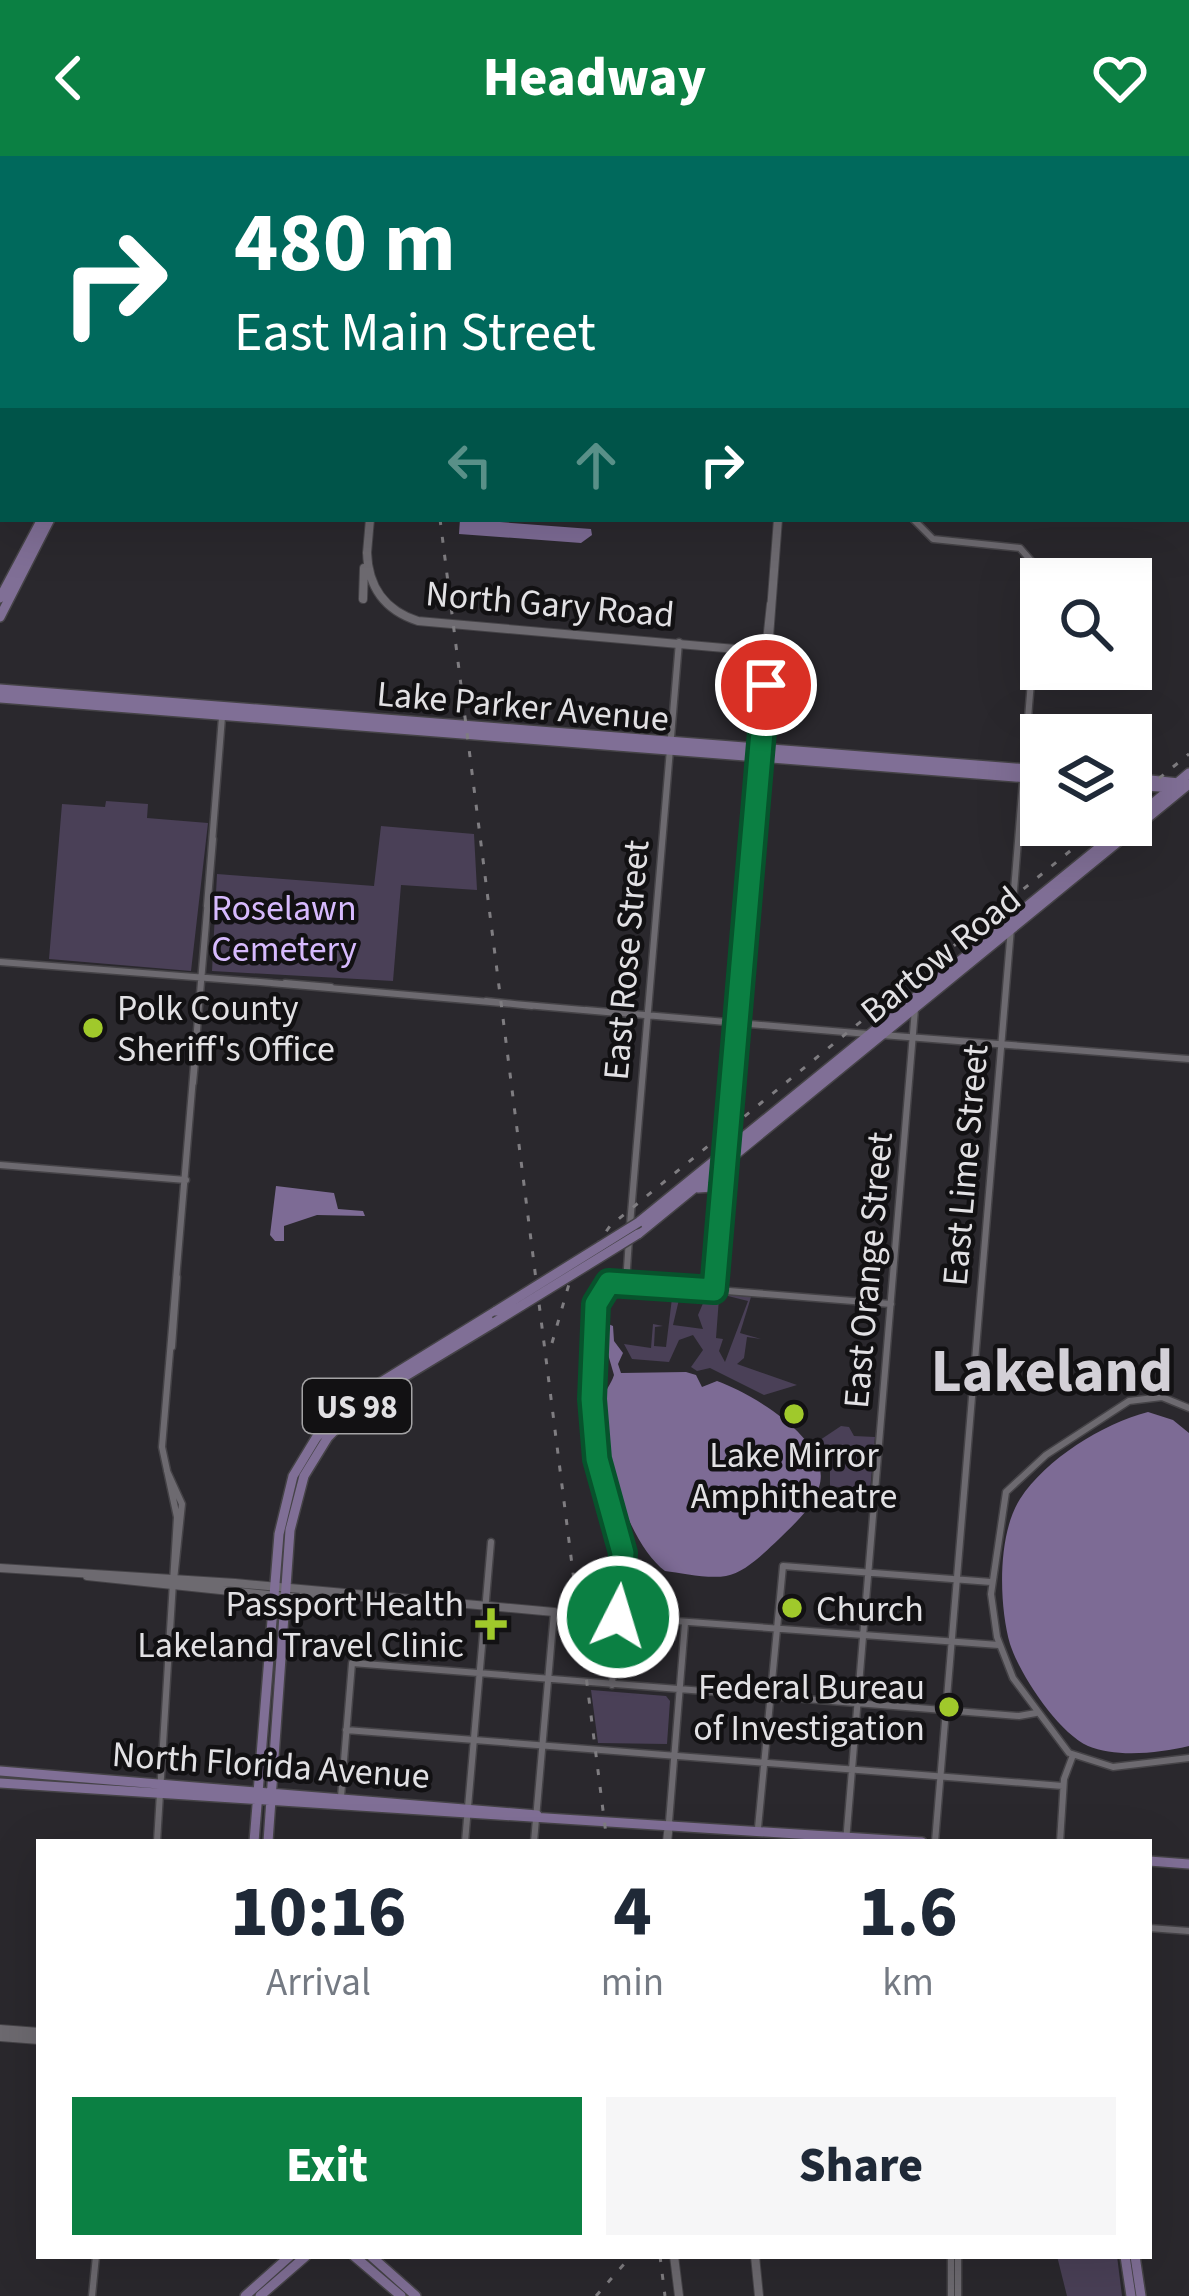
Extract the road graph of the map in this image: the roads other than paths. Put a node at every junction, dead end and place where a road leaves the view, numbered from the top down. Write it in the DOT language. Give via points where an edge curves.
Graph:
graph roads {
  1 [pos="44,522"];
  2 [pos="45,522"];
  3 [pos="370,522"];
  4 [pos="778,522"];
  5 [pos="916,522"];
  6 [pos="367,552"];
  7 [pos="0,598"];
  8 [pos="363,598"];
  9 [pos="0,617"];
  10 [pos="679,642"];
  11 [pos="766,651"];
  12 [pos="0,693"];
  13 [pos="222,712"];
  14 [pos="1028,714"];
  15 [pos="581,741"];
  16 [pos="669,748"];
  17 [pos="757,755"];
  18 [pos="1020,773"];
  19 [pos="1189,773"];
  20 [pos="1152,784"];
  21 [pos="1183,786"];
  22 [pos="1152,808"];
  23 [pos="1020,822"];
  24 [pos="1102,846"];
  25 [pos="1012,920"];
  26 [pos="1010,932"];
  27 [pos="0,962"];
  28 [pos="202,979"];
  29 [pos="916,1002"];
  30 [pos="647,1016"];
  31 [pos="735,1023"];
  32 [pos="870,1034"];
  33 [pos="884,1035"];
  34 [pos="913,1037"];
  35 [pos="1002,1044"];
  36 [pos="1189,1059"];
  37 [pos="725,1151"];
  38 [pos="0,1165"];
  39 [pos="724,1165"];
  40 [pos="186,1180"];
  41 [pos="693,1190"];
  42 [pos="721,1202"];
  43 [pos="639,1228"];
  44 [pos="626,1283"];
  45 [pos="714,1290"];
  46 [pos="891,1304"];
  47 [pos="1189,1408"];
  48 [pos="491,1542"];
  49 [pos="0,1568"];
  50 [pos="868,1573"];
  51 [pos="956,1580"];
  52 [pos="991,1582"];
  53 [pos="174,1584"];
  54 [pos="281,1591"];
  55 [pos="485,1606"];
  56 [pos="554,1612"];
  57 [pos="618,1617"];
  58 [pos="685,1622"];
  59 [pos="775,1630"];
  60 [pos="863,1636"];
  61 [pos="952,1644"];
  62 [pos="999,1645"];
  63 [pos="479,1674"];
  64 [pos="549,1680"];
  65 [pos="613,1685"];
  66 [pos="679,1689"];
  67 [pos="769,1696"];
  68 [pos="857,1703"];
  69 [pos="946,1709"];
  70 [pos="1036,1713"];
  71 [pos="346,1730"];
  72 [pos="473,1740"];
  73 [pos="543,1745"];
  74 [pos="1062,1746"];
  75 [pos="674,1756"];
  76 [pos="1073,1756"];
  77 [pos="1189,1758"];
  78 [pos="1087,1761"];
  79 [pos="763,1763"];
  80 [pos="852,1769"];
  81 [pos="0,1771"];
  82 [pos="940,1776"];
  83 [pos="1064,1782"];
  84 [pos="0,1783"];
  85 [pos="160,1788"];
  86 [pos="258,1797"];
  87 [pos="271,1797"];
  88 [pos="341,1797"];
  89 [pos="400,1802"];
  90 [pos="371,1806"];
  91 [pos="468,1810"];
  92 [pos="537,1815"];
  93 [pos="669,1822"];
  94 [pos="758,1828"];
  95 [pos="157,1839"];
  96 [pos="254,1839"];
  97 [pos="268,1839"];
  98 [pos="465,1839"];
  99 [pos="534,1839"];
  100 [pos="668,1839"];
  101 [pos="757,1839"];
  102 [pos="846,1839"];
  103 [pos="934,1839"];
  104 [pos="1060,1839"];
  105 [pos="1152,1861"];
  106 [pos="1189,1864"];
  107 [pos="1152,1928"];
  108 [pos="1189,1931"];
  109 [pos="0,2033"];
  110 [pos="36,2036"];
  111 [pos="96,2259"];
  112 [pos="287,2259"];
  113 [pos="303,2259"];
  114 [pos="358,2259"];
  115 [pos="373,2259"];
  116 [pos="674,2259"];
  117 [pos="754,2259"];
  118 [pos="954,2259"];
  119 [pos="1125,2259"];
  120 [pos="1135,2259"];
  121 [pos="92,2296"];
  122 [pos="245,2296"];
  123 [pos="260,2296"];
  124 [pos="401,2296"];
  125 [pos="416,2296"];
  126 [pos="679,2296"];
  127 [pos="760,2296"];
  128 [pos="954,2296"];
  129 [pos="1131,2296"];
  130 [pos="1141,2296"];
  1 -- 7 [label="main road"];
  2 -- 9 [label="main road"];
  3 -- 6 [label="main road"];
  4 -- 11 [label="main road"];
  5 -- 14 [label="street, East Lime Street" via="935,540 1020,548 1038,563"];
  6 -- 8 [label="main road"];
  6 -- 10 [label="main road, North Gary Road" via="381,598 413,619"];
  10 -- 11 [label="main road, North Gary Road"];
  10 -- 16 [label="street, East Rose Street"];
  11 -- 17 [label="main road"];
  12 -- 13 [label="main road, Lake Parker Avenue"];
  13 -- 15 [label="main road, Lake Parker Avenue"];
  13 -- 15 [label="main road, Lake Parker Avenue"];
  13 -- 28 [label="street"];
  15 -- 16 [label="main road, Lake Parker Avenue"];
  15 -- 16 [label="main road, Lake Parker Avenue"];
  16 -- 17 [label="main road, Lake Parker Avenue"];
  16 -- 30 [label="street, East Rose Street"];
  17 -- 18 [label="main road, Lake Parker Avenue"];
  17 -- 31 [label="main road"];
  19 -- 21 [label="main road, Bartow Road / US 98"];
  20 -- 21 [label="main road"];
  21 -- 22 [label="main road, Bartow Road / US 98"];
  21 -- 26 [label="main road, Bartow Road / US 98"];
  23 -- 25 [label="street, East Lime Street"];
  24 -- 25 [label="main road, Bartow Road / US 98"];
  25 -- 26 [label="street, East Lime Street"];
  25 -- 29 [label="main road, Bartow Road / US 98"];
  26 -- 29 [label="main road, Bartow Road / US 98"];
  26 -- 35 [label="street, East Lime Street"];
  27 -- 28 [label="street"];
  28 -- 30 [label="street"];
  28 -- 40 [label="street"];
  29 -- 32 [label="main road, Bartow Road / US 98"];
  29 -- 33 [label="main road, Bartow Road / US 98"];
  29 -- 34 [label="street, East Orange Street"];
  30 -- 31 [label="street"];
  30 -- 44 [label="street, East Rose Street"];
  31 -- 32 [label="street"];
  31 -- 37 [label="main road"];
  32 -- 33 [label="street"];
  32 -- 37 [label="main road, Bartow Road / US 98"];
  33 -- 34 [label="street"];
  33 -- 39 [label="main road, Bartow Road / US 98"];
  34 -- 35 [label="street"];
  34 -- 46 [label="street, East Orange Street"];
  35 -- 36 [label="street"];
  35 -- 51 [label="street, East Lime Street"];
  37 -- 39 [label="main road"];
  37 -- 43 [label="main road, US 98"];
  38 -- 40 [label="street"];
  39 -- 41 [label="main road, US 98"];
  39 -- 42 [label="main road"];
  40 -- 53 [label="street" via="163,1447 182,1511"];
  41 -- 42 [label="main road" via="711,1187"];
  41 -- 43 [label="main road, US 98"];
  42 -- 45 [label="street"];
  43 -- 54 [label="main road, US 98, bridge" via="370,1386 326,1425 289,1487"];
  44 -- 45 [label="street"];
  44 -- 57 [label="street" via="609,1283 599,1294 592,1399 597,1459 623,1553"];
  45 -- 46 [label="street"];
  46 -- 50 [label="street, East Orange Street"];
  47 -- 52 [label="street" via="1138,1398 1046,1455 1001,1500"];
  48 -- 55 [label="street"];
  49 -- 53 [label="main road"];
  50 -- 51 [label="street"];
  50 -- 59 [label="street" via="783,1566"];
  50 -- 60 [label="street, East Orange Street"];
  51 -- 52 [label="street"];
  51 -- 61 [label="street, East Lime Street"];
  52 -- 62 [label="street"];
  53 -- 54 [label="main road"];
  53 -- 85 [label="street"];
  54 -- 55 [label="main road"];
  54 -- 86 [label="main road, US 98"];
  54 -- 87 [label="main road, US 98"];
  55 -- 56 [label="main road"];
  55 -- 63 [label="street"];
  56 -- 57 [label="street"];
  56 -- 64 [label="street"];
  57 -- 58 [label="street"];
  57 -- 65 [label="street"];
  58 -- 59 [label="street"];
  58 -- 66 [label="street"];
  59 -- 60 [label="street"];
  59 -- 67 [label="street"];
  60 -- 61 [label="street"];
  60 -- 68 [label="street, East Orange Street"];
  61 -- 62 [label="street"];
  61 -- 69 [label="street, East Lime Street"];
  62 -- 70 [label="street"];
  63 -- 64 [label="street"];
  63 -- 71 [label="street" via="352,1663"];
  63 -- 72 [label="street"];
  64 -- 65 [label="street"];
  64 -- 73 [label="street"];
  65 -- 66 [label="street"];
  66 -- 67 [label="street"];
  66 -- 75 [label="street"];
  67 -- 68 [label="street"];
  67 -- 79 [label="street"];
  68 -- 69 [label="street"];
  68 -- 80 [label="street, East Orange Street"];
  69 -- 70 [label="street"];
  69 -- 82 [label="street, East Lime Street"];
  70 -- 74 [label="street"];
  71 -- 72 [label="street"];
  71 -- 88 [label="street"];
  72 -- 73 [label="street"];
  72 -- 91 [label="street"];
  73 -- 75 [label="street"];
  73 -- 92 [label="street"];
  74 -- 76 [label="street"];
  74 -- 83 [label="street"];
  75 -- 79 [label="street"];
  75 -- 93 [label="street"];
  76 -- 78 [label="street"];
  76 -- 83 [label="street"];
  77 -- 78 [label="street" via="1123,1768"];
  78 -- 83 [label="street"];
  79 -- 80 [label="street"];
  79 -- 94 [label="street"];
  80 -- 82 [label="street"];
  80 -- 102 [label="street, East Orange Street"];
  81 -- 85 [label="main road, North Florida Avenue"];
  82 -- 83 [label="street"];
  82 -- 103 [label="street, East Lime Street"];
  83 -- 104 [label="street"];
  84 -- 85 [label="main road, North Florida Avenue"];
  85 -- 86 [label="main road, North Florida Avenue"];
  85 -- 95 [label="street"];
  86 -- 87 [label="main road, North Florida Avenue"];
  86 -- 96 [label="main road"];
  87 -- 88 [label="main road, North Florida Avenue"];
  87 -- 90 [label="main road, North Florida Avenue"];
  87 -- 97 [label="main road"];
  88 -- 89 [label="main road, North Florida Avenue"];
  89 -- 90 [label="main road"];
  89 -- 91 [label="main road, North Florida Avenue"];
  90 -- 91 [label="main road, North Florida Avenue"];
  91 -- 92 [label="main road, North Florida Avenue"];
  91 -- 98 [label="street"];
  92 -- 93 [label="main road, North Florida Avenue"];
  92 -- 99 [label="street"];
  93 -- 94 [label="main road, North Florida Avenue"];
  93 -- 100 [label="main road"];
  94 -- 101 [label="main road"];
  94 -- 102 [label="main road, North Florida Avenue"];
  105 -- 106 [label="main road"];
  107 -- 108 [label="street"];
  109 -- 110 [label="main road"];
  111 -- 121 [label="street"];
  112 -- 122 [label="main road"];
  113 -- 123 [label="main road"];
  114 -- 124 [label="main road"];
  115 -- 125 [label="main road"];
  116 -- 126 [label="main road"];
  117 -- 127 [label="main road"];
  118 -- 128 [label="street"];
  119 -- 129 [label="main road"];
  120 -- 130 [label="main road"];
}
